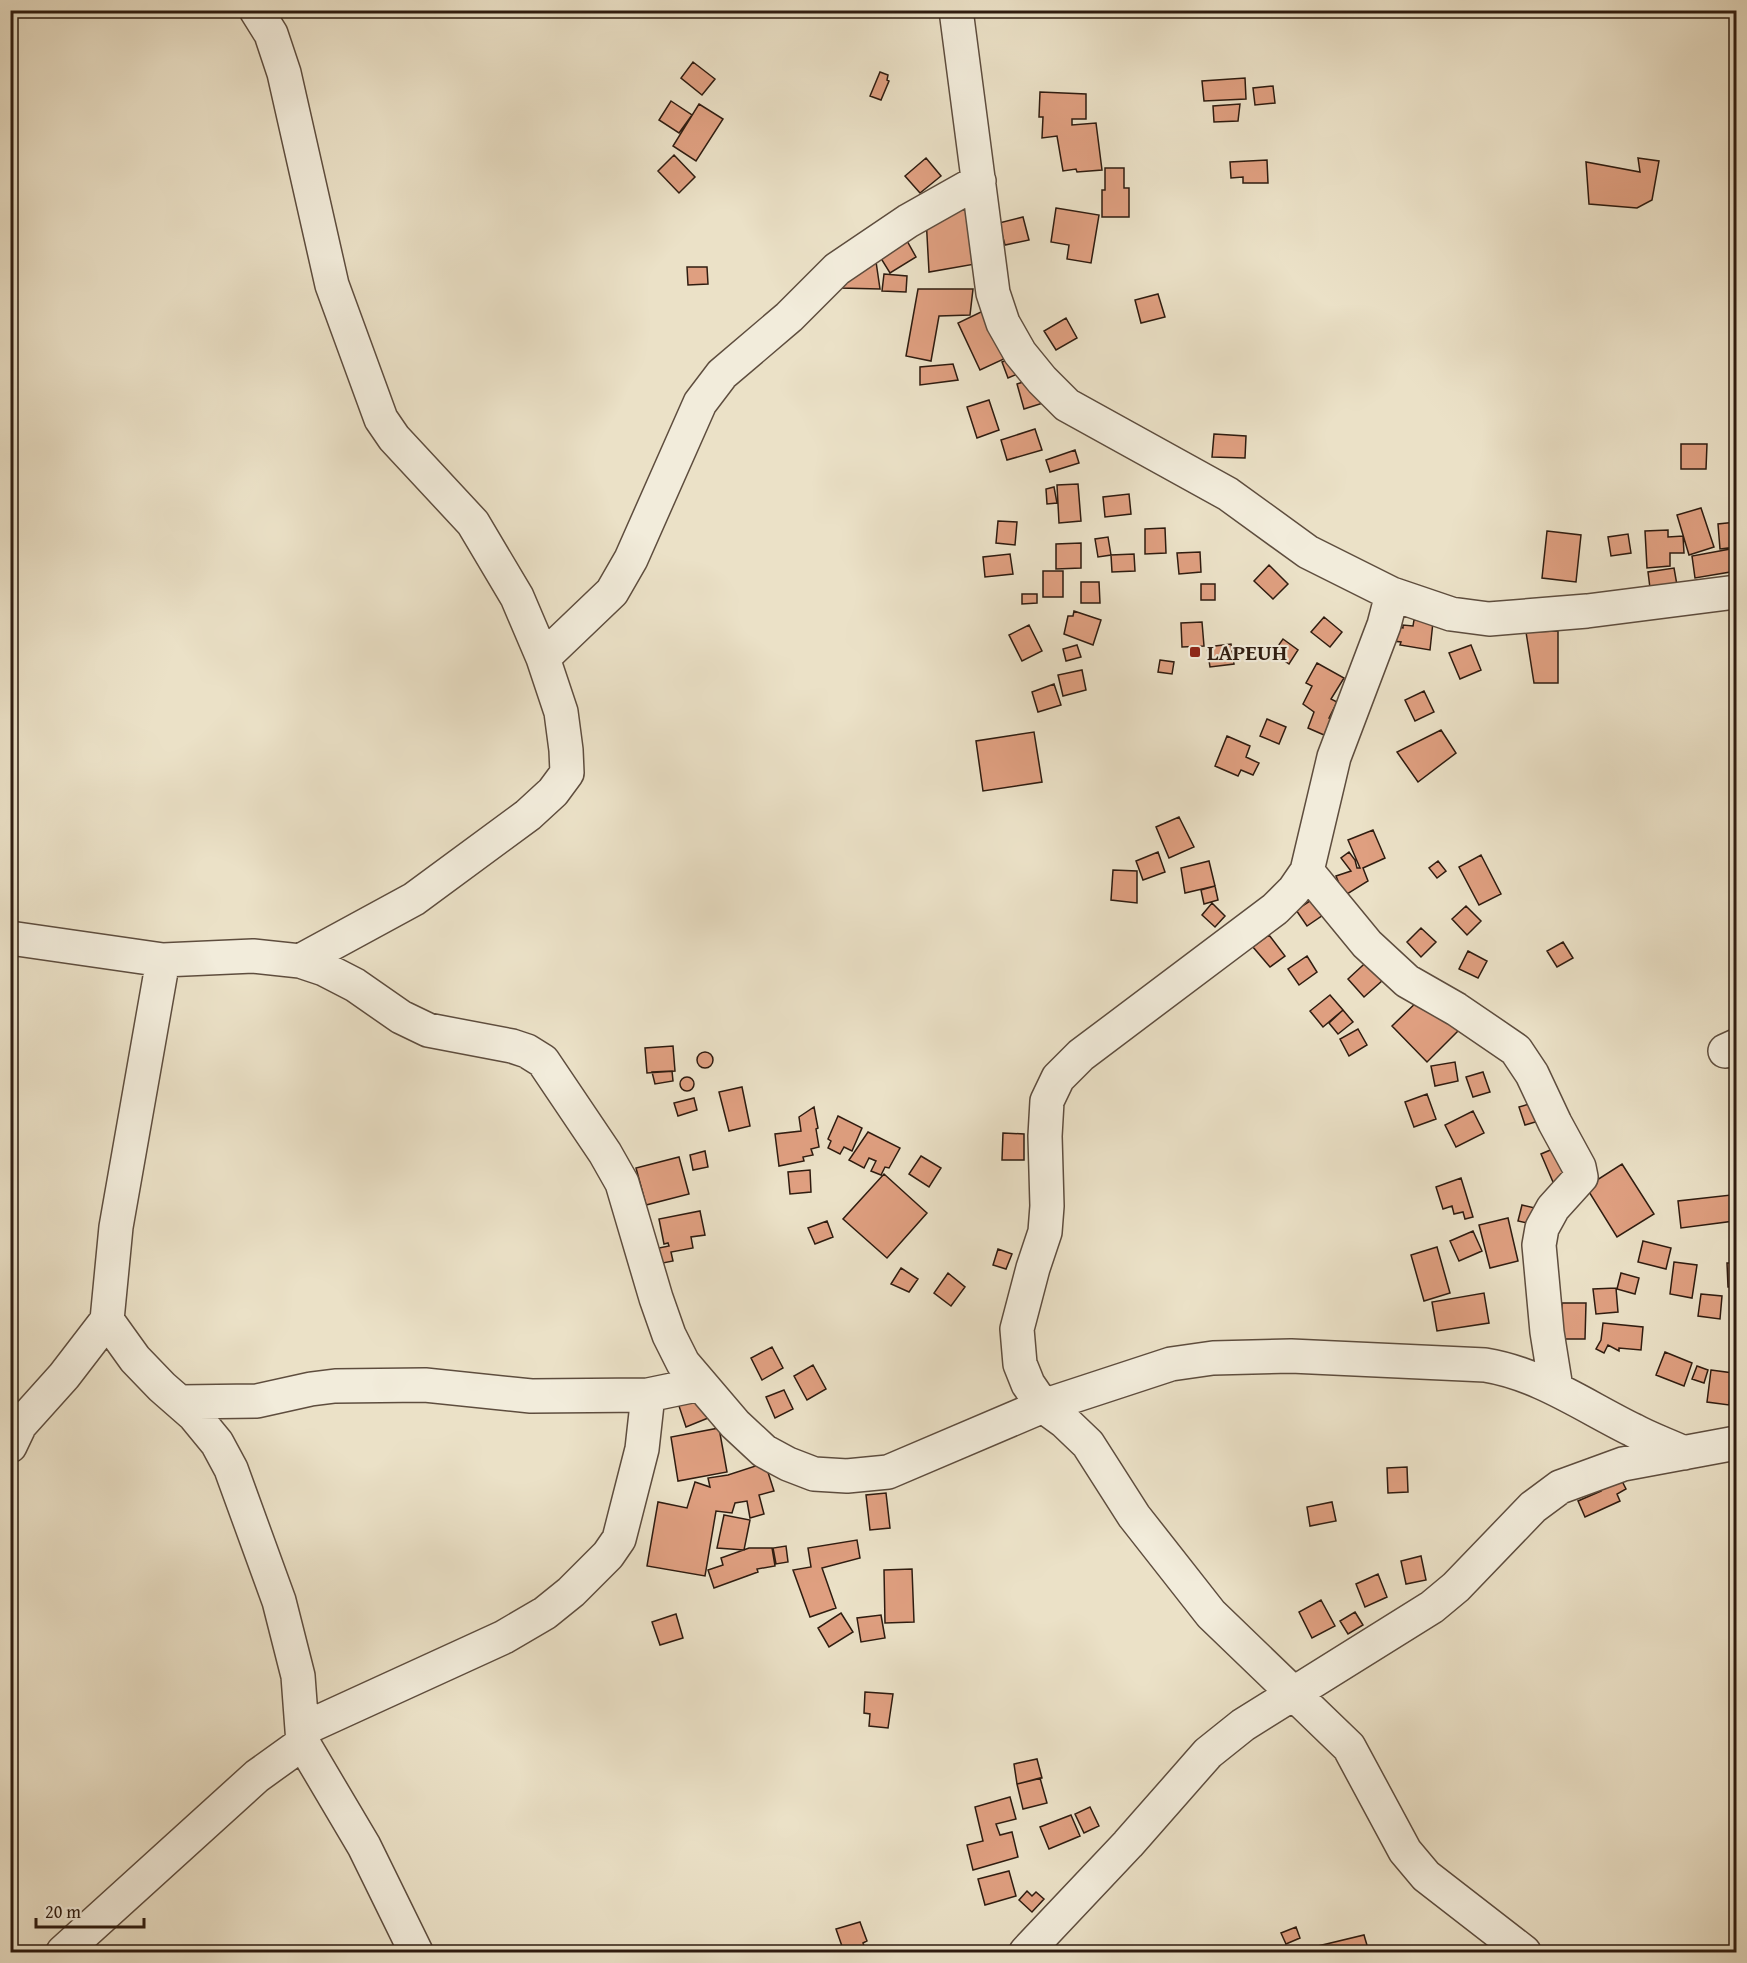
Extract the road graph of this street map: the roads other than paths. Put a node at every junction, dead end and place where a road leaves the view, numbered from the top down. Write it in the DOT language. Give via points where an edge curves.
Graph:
graph roads {
  1 [pos="256,10"];
  2 [pos="956,10"];
  3 [pos="979,181"];
  4 [pos="1737,592"];
  5 [pos="1392,594"];
  6 [pos="543,658"];
  7 [pos="1307,871"];
  8 [pos="10,938"];
  9 [pos="164,960"];
  10 [pos="300,961"];
  11 [pos="106,1320"];
  12 [pos="701,1384"];
  13 [pos="1556,1388"];
  14 [pos="648,1395"];
  15 [pos="180,1402"];
  16 [pos="1043,1406"];
  17 [pos="14,1433"];
  18 [pos="1737,1443"];
  19 [pos="1684,1453"];
  20 [pos="1294,1695"];
  21 [pos="303,1736"];
  22 [pos="63,1953"];
  23 [pos="416,1953"];
  24 [pos="1026,1953"];
  25 [pos="1524,1953"];
  1 -- 6 [label="street" via="271,34 284,74 333,285 381,419 473,523 517,597"];
  2 -- 3 [label="street"];
  3 -- 5 [label="street" via="993,293 1003,323 1020,353 1067,405 1228,494 1308,552"];
  3 -- 6 [label="street" via="908,221 837,269 789,317 722,374 700,403 631,559 612,592"];
  4 -- 5 [label="street" via="1489,619 1451,614"];
  5 -- 7 [label="street" via="1334,757"];
  6 -- 10 [label="street" via="561,712 566,750 567,773 553,792 414,899"];
  7 -- 13 [label="street" via="1367,944 1407,981 1516,1050 1579,1167 1581,1177 1553,1208 1542,1228 1539,1245"];
  7 -- 16 [label="street" via="1275,909 1081,1055 1058,1078 1047,1101 1045,1232 1017,1329 1020,1364"];
  8 -- 9 [label="street"];
  9 -- 10 [label="street" via="253,956"];
  9 -- 11 [label="street" via="117,1227"];
  10 -- 12 [label="street" via="355,985 401,1017 428,1030 512,1046 543,1061 622,1183 669,1335 683,1363"];
  11 -- 15 [label="street" via="135,1359"];
  11 -- 17 [label="street"];
  12 -- 14 [label="street"];
  12 -- 16 [label="street" via="764,1451 814,1474 888,1472"];
  13 -- 16 [label="street" via="1507,1368 1485,1365 1291,1356 1214,1358 1171,1364"];
  13 -- 19 [label="street" via="1633,1431"];
  14 -- 15 [label="street" via="531,1396 425,1385 335,1386 257,1401"];
  14 -- 21 [label="street" via="642,1449 619,1539 578,1585 545,1613 504,1637"];
  15 -- 21 [label="street" via="218,1443 231,1469 279,1601 298,1676"];
  16 -- 20 [label="street" via="1088,1444 1134,1516 1211,1614"];
  18 -- 19 [label="street"];
  19 -- 20 [label="street" via="1623,1464 1560,1487 1533,1507 1432,1607"];
  20 -- 24 [label="street" via="1243,1725 1208,1753"];
  20 -- 25 [label="street" via="1349,1748 1405,1851 1426,1876"];
  21 -- 22 [label="street"];
  21 -- 23 [label="street" via="364,1846"];
}
